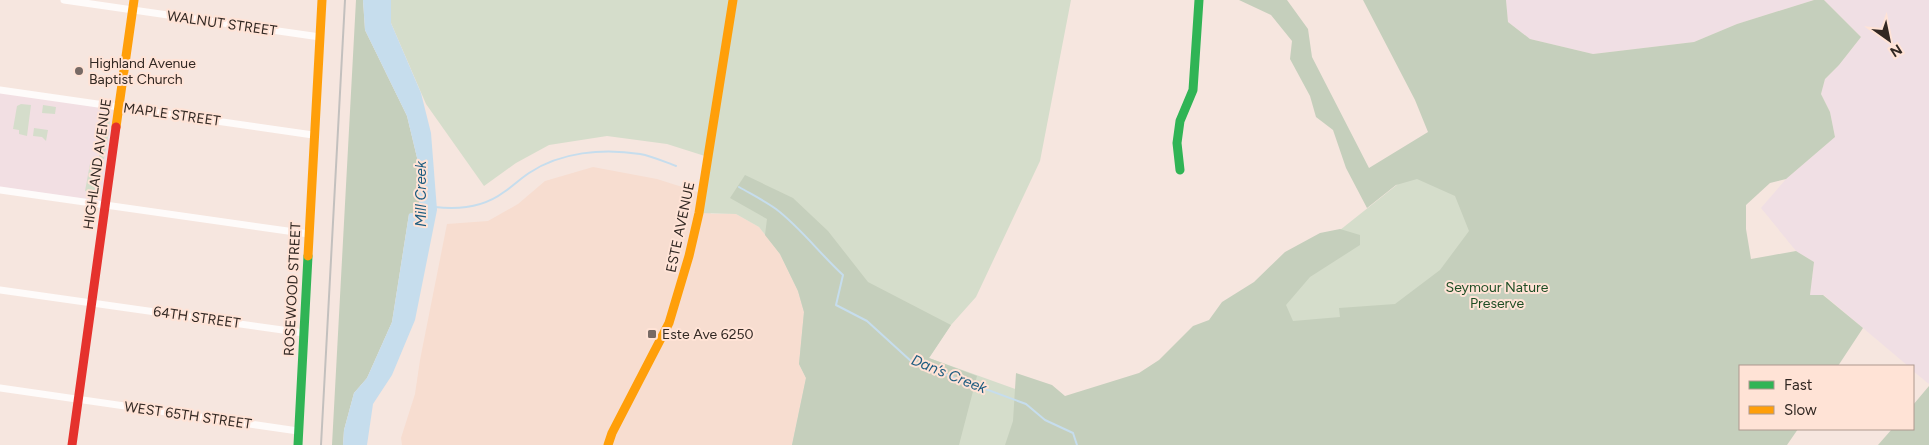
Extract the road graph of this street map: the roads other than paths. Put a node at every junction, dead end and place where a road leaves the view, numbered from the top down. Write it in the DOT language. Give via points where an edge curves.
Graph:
graph roads {
  1 [pos="64,0"];
  2 [pos="134,0"];
  3 [pos="322,0"];
  4 [pos="734,0"];
  5 [pos="1199,0"];
  6 [pos="133,10"];
  7 [pos="320,37"];
  8 [pos="0,90"];
  9 [pos="119,107"];
  10 [pos="313,134"];
  11 [pos="1180,170"];
  12 [pos="0,190"];
  13 [pos="105,204"];
  14 [pos="309,234"];
  15 [pos="0,290"];
  16 [pos="91,302"];
  17 [pos="304,332"];
  18 [pos="0,388"];
  19 [pos="78,399"];
  20 [pos="298,431"];
  21 [pos="72,445"];
  22 [pos="298,445"];
  23 [pos="608,445"];
  1 -- 6 [label="street, WALNUT STREET"];
  2 -- 6 [label="street, HIGHLAND AVENUE"];
  3 -- 7 [label="street, ROSEWOOD STREET"];
  4 -- 23 [label="street, ESTE AVENUE" via="689,256 669,323 615,425"];
  5 -- 11 [label="street" via="1193,90 1180,121 1177,143"];
  6 -- 7 [label="street, WALNUT STREET"];
  6 -- 9 [label="street, HIGHLAND AVENUE"];
  7 -- 10 [label="street, ROSEWOOD STREET"];
  8 -- 9 [label="street, MAPLE STREET"];
  9 -- 10 [label="street, MAPLE STREET"];
  9 -- 13 [label="street, HIGHLAND AVENUE"];
  10 -- 14 [label="street, ROSEWOOD STREET"];
  12 -- 13 [label="street"];
  13 -- 14 [label="street"];
  13 -- 16 [label="street, HIGHLAND AVENUE"];
  14 -- 17 [label="street, ROSEWOOD STREET"];
  15 -- 16 [label="street, 64TH STREET"];
  16 -- 17 [label="street, 64TH STREET"];
  16 -- 19 [label="street, HIGHLAND AVENUE"];
  17 -- 20 [label="street, ROSEWOOD STREET"];
  18 -- 19 [label="street, WEST 65TH STREET"];
  19 -- 20 [label="street, WEST 65TH STREET"];
  19 -- 21 [label="street, HIGHLAND AVENUE"];
  20 -- 22 [label="street, ROSEWOOD STREET"];
}
